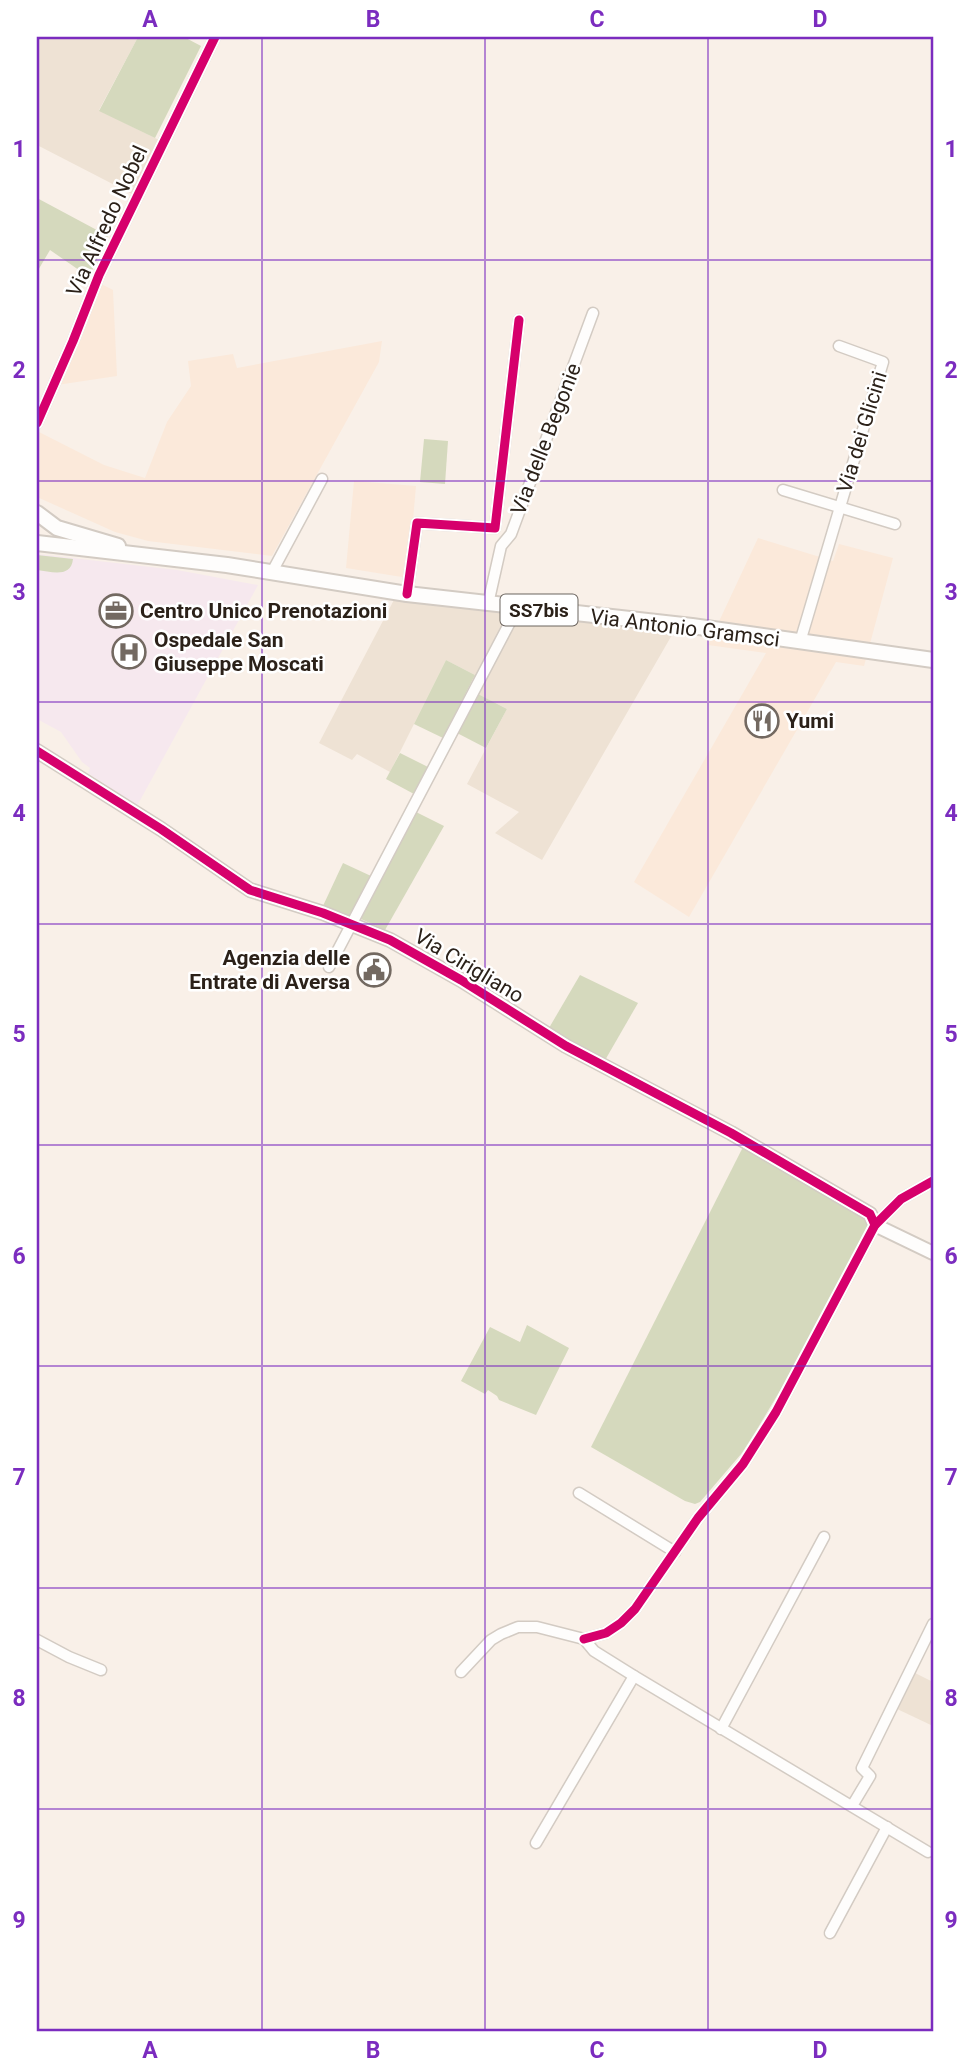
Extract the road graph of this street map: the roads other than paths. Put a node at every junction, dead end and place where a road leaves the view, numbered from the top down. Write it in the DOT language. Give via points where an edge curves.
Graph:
graph roads {
  1 [pos="215,37"];
  2 [pos="593,313"];
  3 [pos="519,320"];
  4 [pos="839,346"];
  5 [pos="37,423"];
  6 [pos="322,479"];
  7 [pos="783,490"];
  8 [pos="840,507"];
  9 [pos="37,513"];
  10 [pos="895,524"];
  11 [pos="57,528"];
  12 [pos="37,543"];
  13 [pos="52,545"];
  14 [pos="146,555"];
  15 [pos="272,572"];
  16 [pos="408,594"];
  17 [pos="488,604"];
  18 [pos="518,607"];
  19 [pos="800,642"];
  20 [pos="933,660"];
  21 [pos="37,751"];
  22 [pos="352,924"];
  23 [pos="329,967"];
  24 [pos="933,1181"];
  25 [pos="876,1225"];
  26 [pos="933,1253"];
  27 [pos="579,1493"];
  28 [pos="824,1537"];
  29 [pos="675,1552"];
  30 [pos="933,1624"];
  31 [pos="584,1639"];
  32 [pos="37,1640"];
  33 [pos="101,1670"];
  34 [pos="461,1672"];
  35 [pos="634,1676"];
  36 [pos="721,1729"];
  37 [pos="852,1806"];
  38 [pos="887,1827"];
  39 [pos="536,1843"];
  40 [pos="928,1852"];
  41 [pos="830,1933"];
  1 -- 5 [label="street, Via Alfredo Nobel" via="99,275"];
  2 -- 17 [label="street, Via delle Begonie" via="510,534 501,546"];
  3 -- 16 [label="street" via="495,528 417,523"];
  4 -- 8 [label="street, Via dei Glicini" via="883,362"];
  6 -- 15 [label="street"];
  7 -- 8 [label="street, Via dei Glicini"];
  8 -- 10 [label="street, Via dei Glicini"];
  8 -- 19 [label="street, Via dei Glicini"];
  9 -- 11 [label="main road, Via Antonio Gramsci / SS7bis"];
  11 -- 13 [label="main road" via="59,534"];
  11 -- 14 [label="main road, Via Antonio Gramsci / SS7bis"];
  12 -- 13 [label="main road, Via Antonio Gramsci / SS7bis"];
  13 -- 14 [label="main road, Via Antonio Gramsci / SS7bis"];
  14 -- 15 [label="main road, Via Antonio Gramsci / SS7bis"];
  15 -- 16 [label="main road, Via Antonio Gramsci / SS7bis"];
  16 -- 17 [label="main road, Via Antonio Gramsci / SS7bis"];
  17 -- 18 [label="main road, Via Antonio Gramsci / SS7bis"];
  18 -- 19 [label="main road, Via Antonio Gramsci / SS7bis"];
  18 -- 22 [label="street"];
  19 -- 20 [label="main road, Via Antonio Gramsci / SS7bis"];
  21 -- 22 [label="street, Via Cirigliano" via="250,890"];
  22 -- 23 [label="street"];
  22 -- 25 [label="street, Via Cirigliano" via="390,940 566,1046 731,1133 870,1214"];
  24 -- 25 [label="street" via="901,1199"];
  25 -- 26 [label="street, Via Cirigliano"];
  25 -- 29 [label="street" via="776,1412 743,1464"];
  27 -- 29 [label="street"];
  28 -- 36 [label="street"];
  29 -- 31 [label="street" via="631,1614 606,1633"];
  30 -- 37 [label="street" via="862,1768 870,1776"];
  31 -- 34 [label="street" via="518,1627 491,1640"];
  31 -- 35 [label="street" via="594,1651"];
  32 -- 33 [label="street"];
  35 -- 36 [label="street"];
  35 -- 39 [label="street"];
  36 -- 37 [label="street"];
  37 -- 38 [label="street"];
  38 -- 40 [label="street"];
  38 -- 41 [label="street"];
}
